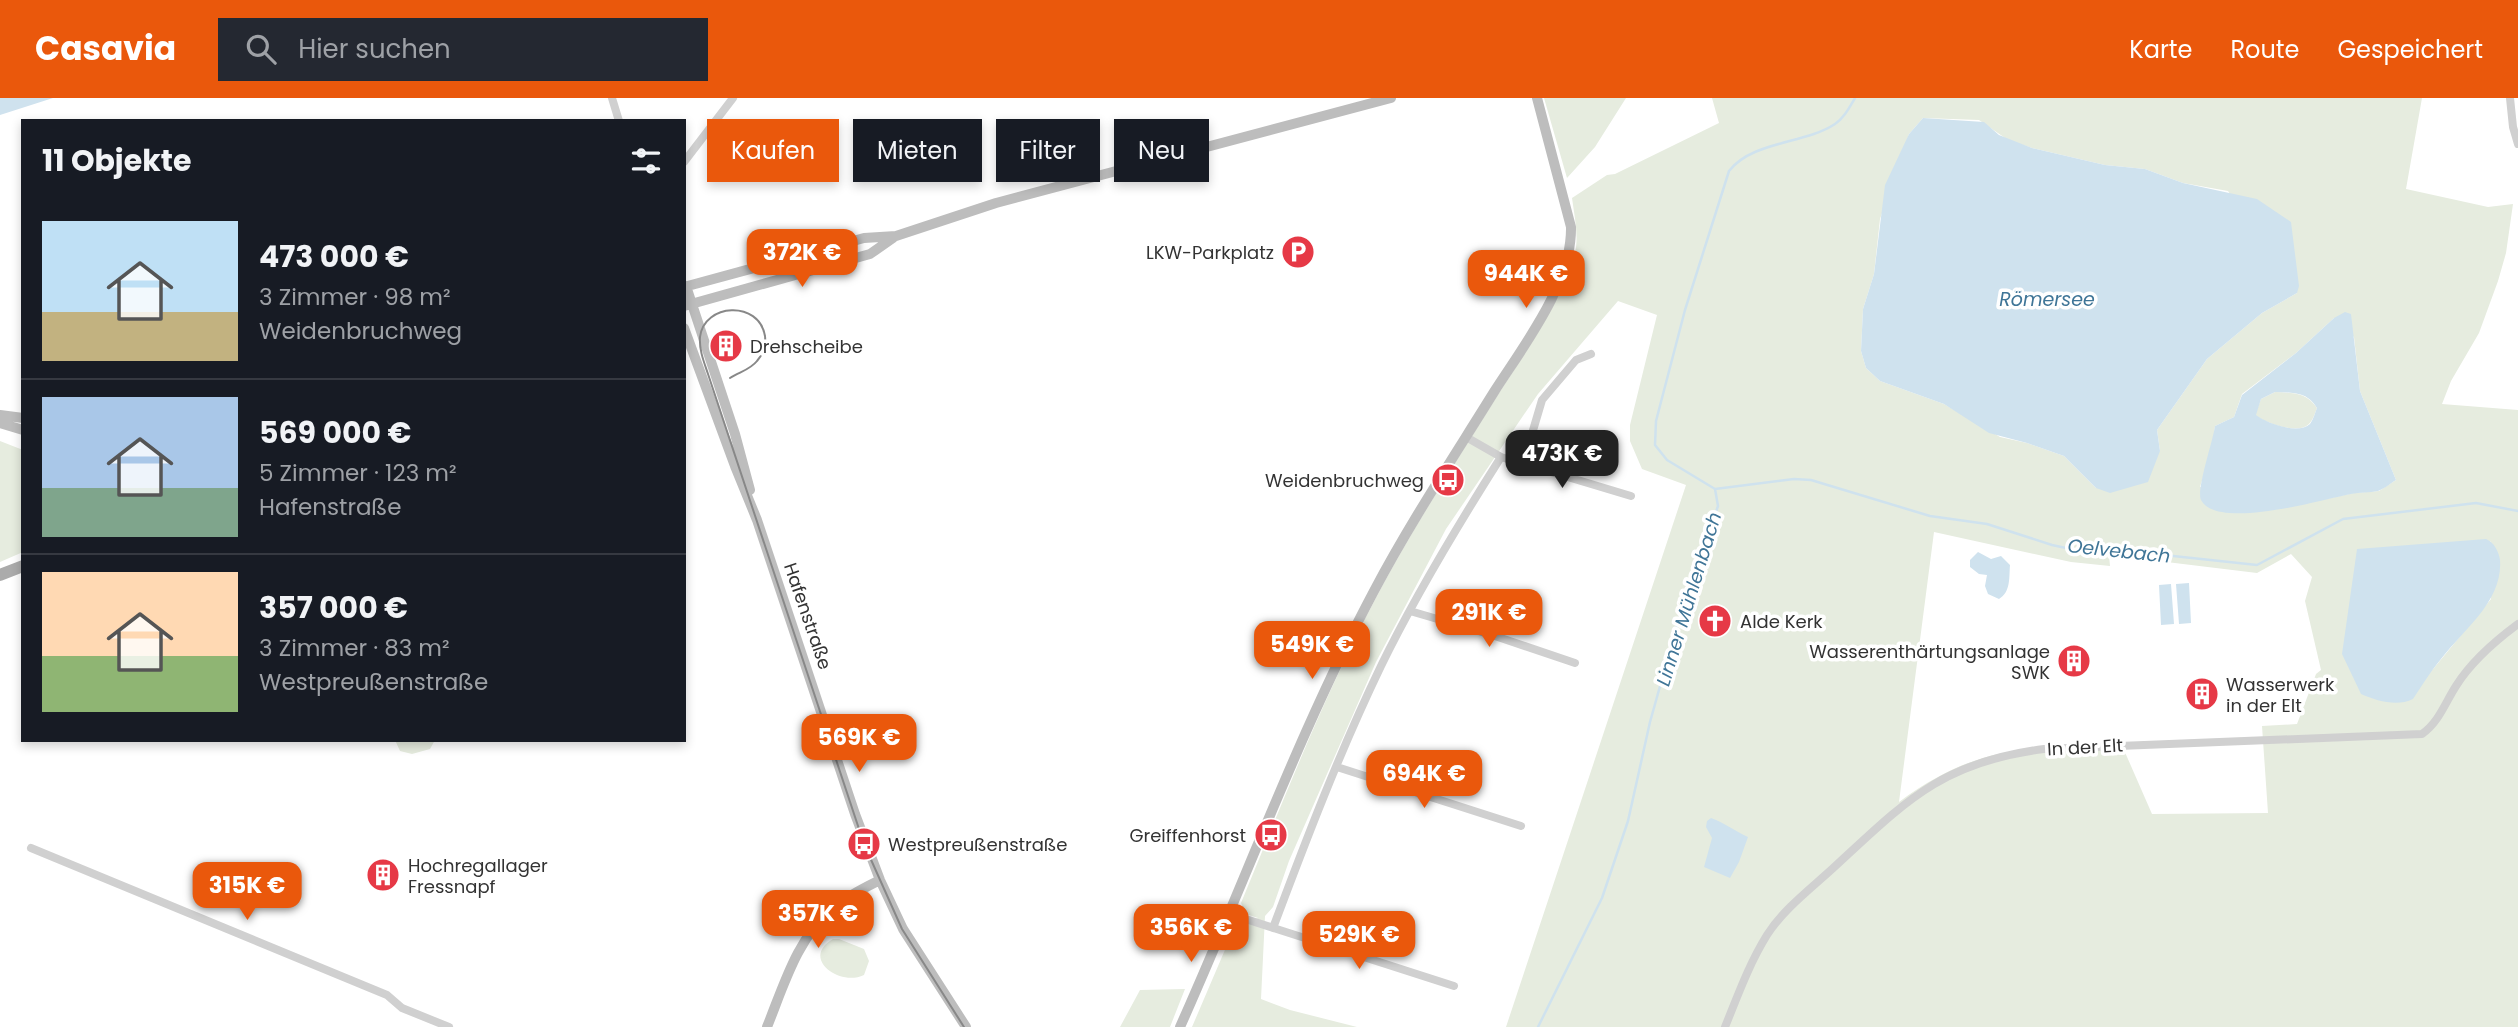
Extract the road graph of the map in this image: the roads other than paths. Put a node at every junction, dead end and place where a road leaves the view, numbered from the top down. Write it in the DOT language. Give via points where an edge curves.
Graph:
graph roads {
  1 [pos="612,98"];
  2 [pos="733,98"];
  3 [pos="1391,98"];
  4 [pos="1537,98"];
  5 [pos="2510,98"];
  6 [pos="618,119"];
  7 [pos="2518,144"];
  8 [pos="686,159"];
  9 [pos="895,236"];
  10 [pos="686,285"];
  11 [pos="688,304"];
  12 [pos="686,334"];
  13 [pos="1591,354"];
  14 [pos="0,415"];
  15 [pos="21,418"];
  16 [pos="0,423"];
  17 [pos="21,429"];
  18 [pos="1466,437"];
  19 [pos="1501,457"];
  20 [pos="1523,464"];
  21 [pos="1631,496"];
  22 [pos="757,520"];
  23 [pos="21,567"];
  24 [pos="0,575"];
  25 [pos="1410,611"];
  26 [pos="2518,624"];
  27 [pos="1575,663"];
  28 [pos="1337,767"];
  29 [pos="1521,826"];
  30 [pos="31,848"];
  31 [pos="880,880"];
  32 [pos="1230,914"];
  33 [pos="1273,928"];
  34 [pos="1454,986"];
  35 [pos="449,1027"];
  36 [pos="767,1027"];
  37 [pos="966,1027"];
  38 [pos="1180,1027"];
  39 [pos="1725,1027"];
  1 -- 6 [label="street"];
  2 -- 8 [label="street"];
  3 -- 9 [label="main road" via="996,203"];
  4 -- 18 [label="main road" via="1571,227 1569,255 1533,331"];
  5 -- 7 [label="street"];
  9 -- 10 [label="main road" via="864,238"];
  9 -- 11 [label="main road" via="870,254"];
  11 -- 22 [label="main road, Hafenstraße" via="735,434"];
  12 -- 22 [label="main road, Hafenstraße"];
  13 -- 20 [label="street" via="1576,360 1542,400"];
  14 -- 15 [label="main road"];
  16 -- 17 [label="main road"];
  18 -- 19 [label="street"];
  18 -- 32 [label="main road" via="1398,547 1349,641"];
  19 -- 20 [label="street"];
  19 -- 25 [label="street"];
  20 -- 21 [label="street"];
  22 -- 31 [label="main road, Hafenstraße"];
  23 -- 24 [label="main road"];
  25 -- 27 [label="street"];
  25 -- 28 [label="street"];
  26 -- 39 [label="street, In der Elt" via="2457,683 2432,726 2422,734 2044,749 1998,756 1945,777 1899,808 1791,907 1750,964"];
  28 -- 29 [label="street"];
  28 -- 33 [label="street"];
  30 -- 35 [label="street" via="387,995 402,1007"];
  31 -- 36 [label="main road" via="833,907 818,922 796,955"];
  31 -- 37 [label="main road, Hafenstraße" via="921,959"];
  32 -- 33 [label="street"];
  32 -- 38 [label="main road"];
  33 -- 34 [label="street"];
}
